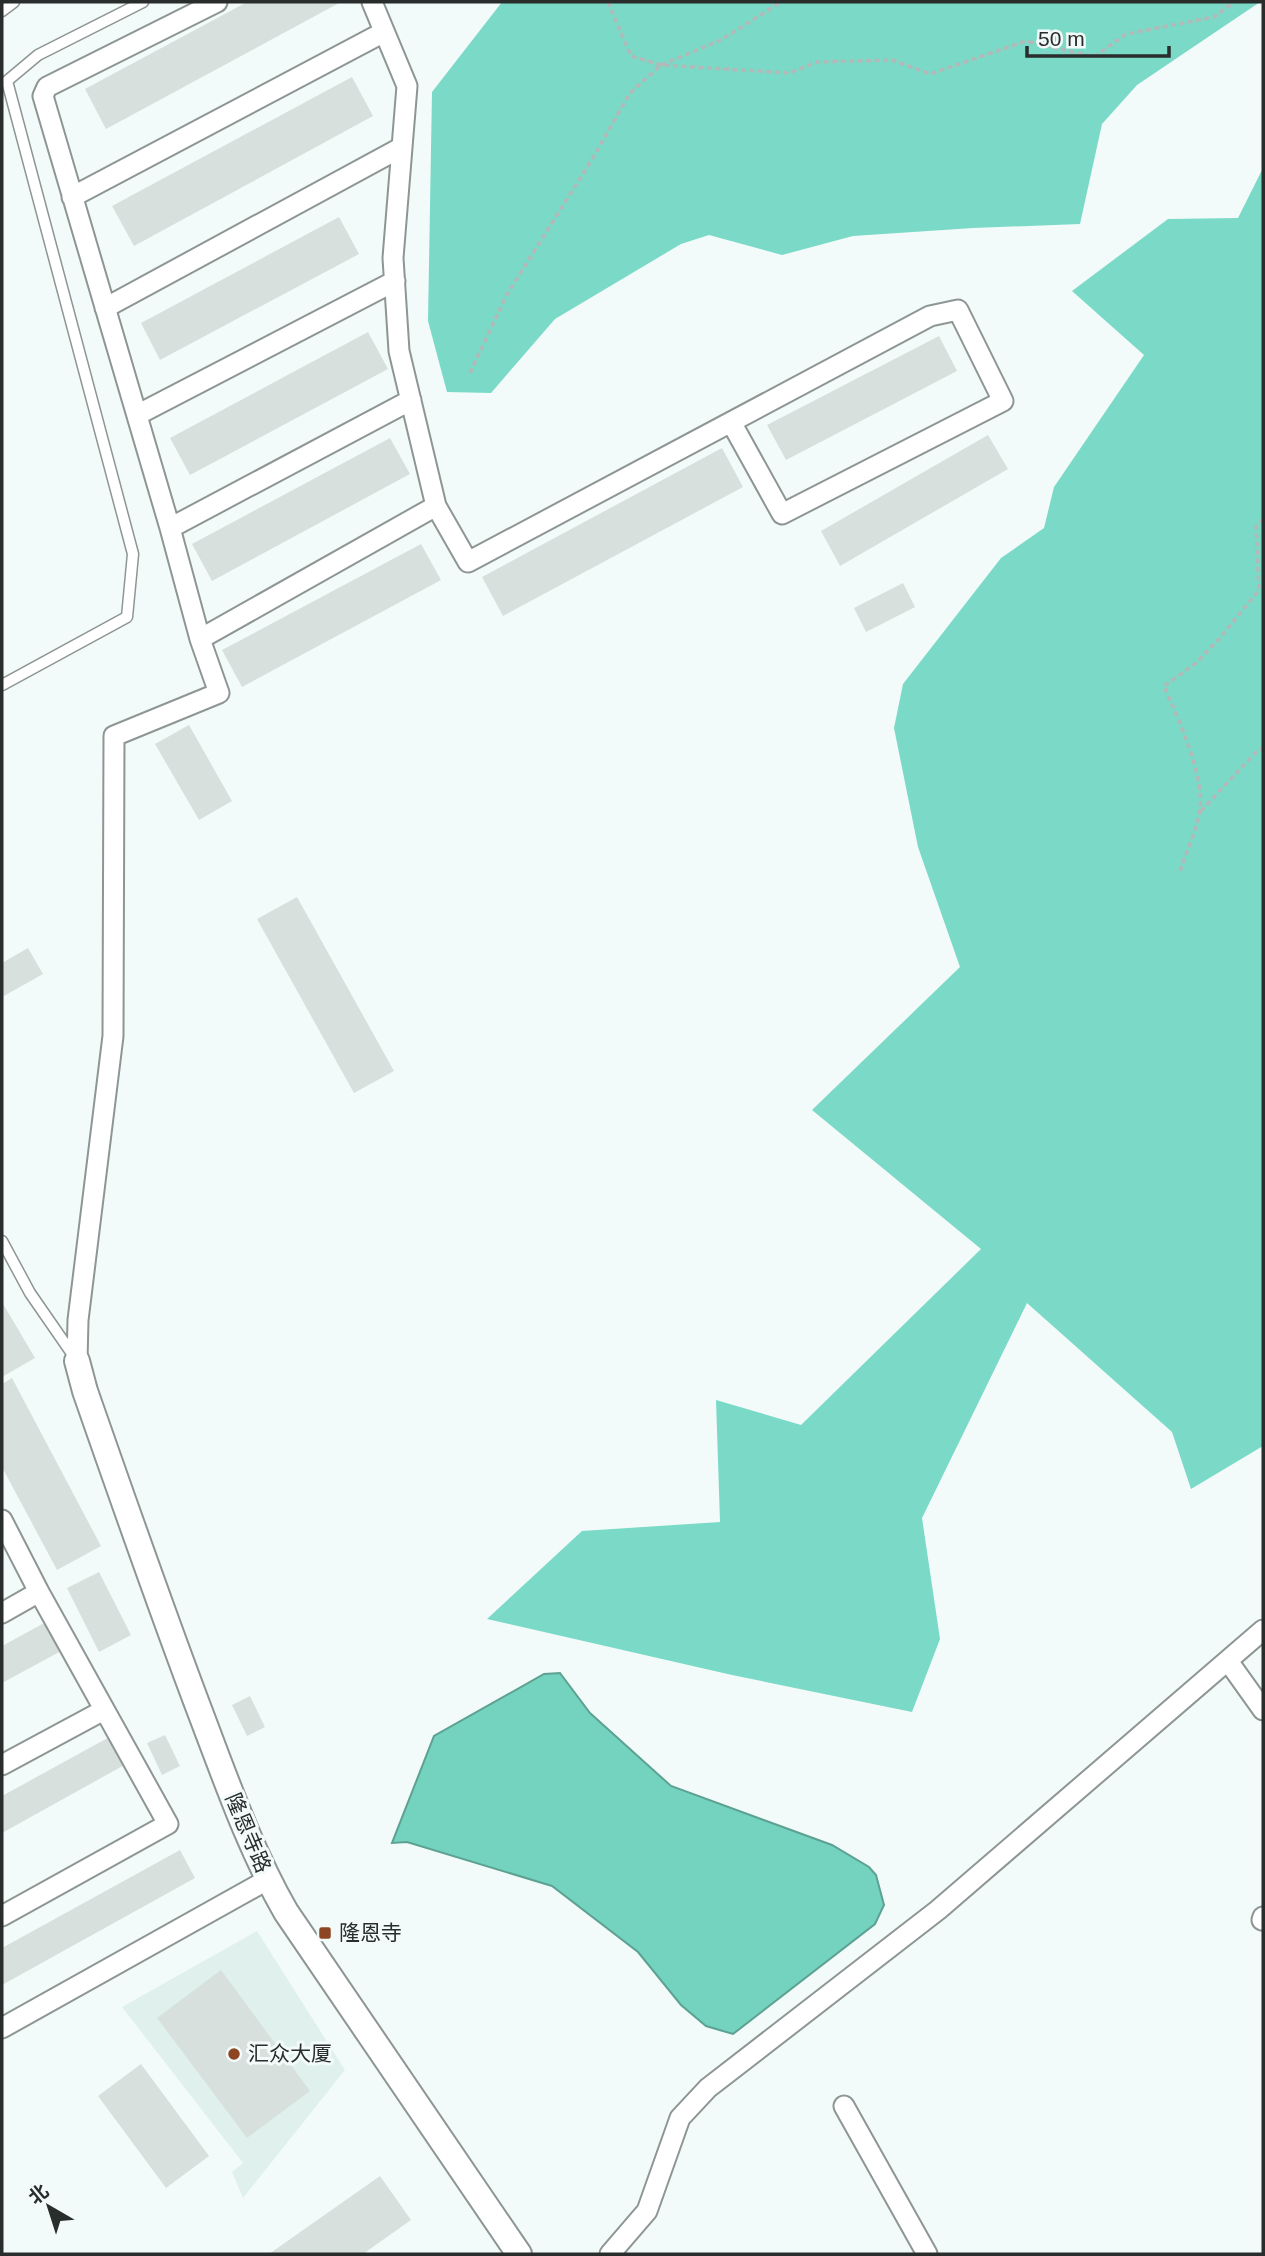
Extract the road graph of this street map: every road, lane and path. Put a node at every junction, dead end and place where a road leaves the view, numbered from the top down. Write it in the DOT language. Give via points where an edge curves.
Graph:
graph roads {
  1 [pos="14,2"];
  2 [pos="143,2"];
  3 [pos="217,2"];
  4 [pos="372,2"];
  5 [pos="608,2"];
  6 [pos="780,2"];
  7 [pos="1234,2"];
  8 [pos="2,11"];
  9 [pos="384,32"];
  10 [pos="660,65"];
  11 [pos="4,78"];
  12 [pos="402,147"];
  13 [pos="72,197"];
  14 [pos="395,281"];
  15 [pos="105,308"];
  16 [pos="470,373"];
  17 [pos="411,400"];
  18 [pos="136,415"];
  19 [pos="731,422"];
  20 [pos="436,506"];
  21 [pos="1263,519"];
  22 [pos="170,528"];
  23 [pos="200,639"];
  24 [pos="2,685"];
  25 [pos="1263,748"];
  26 [pos="1200,813"];
  27 [pos="1180,871"];
  28 [pos="2,1241"];
  29 [pos="78,1361"];
  30 [pos="2,1520"];
  31 [pos="39,1592"];
  32 [pos="2,1613"];
  33 [pos="1263,1630"];
  34 [pos="1228,1661"];
  35 [pos="104,1710"];
  36 [pos="1263,1710"];
  37 [pos="2,1765"];
  38 [pos="267,1880"];
  39 [pos="2,1916"];
  40 [pos="2,2028"];
  41 [pos="844,2106"];
  42 [pos="519,2254"];
  43 [pos="610,2254"];
  44 [pos="927,2254"];
  1 -- 8 [label="lane"];
  2 -- 11 [label="lane" via="38,55"];
  3 -- 13 [label="street" via="47,87 43,96"];
  4 -- 9 [label="street"];
  5 -- 10 [label="path" via="631,56"];
  6 -- 10 [label="path" via="721,40"];
  7 -- 10 [label="path" via="1214,17 1126,34 1094,57 1026,41 930,74 892,60 817,62 789,73"];
  9 -- 12 [label="street" via="407,86"];
  9 -- 13 [label="street"];
  10 -- 16 [label="path" via="630,93 506,296"];
  11 -- 24 [label="lane" via="133,554 127,617"];
  12 -- 14 [label="street"];
  12 -- 15 [label="street"];
  13 -- 15 [label="street"];
  14 -- 17 [label="street" via="399,351"];
  14 -- 18 [label="street"];
  15 -- 18 [label="street"];
  17 -- 20 [label="street"];
  17 -- 22 [label="street"];
  18 -- 22 [label="street"];
  19 -- 19 [label="street" via="930,316 958,310 1003,401 782,514"];
  19 -- 20 [label="street" via="468,562"];
  20 -- 23 [label="street"];
  21 -- 26 [label="path" via="1255,527 1259,590 1196,663 1164,685 1188,742"];
  22 -- 23 [label="street"];
  23 -- 29 [label="street" via="219,693 114,736 113,1035 78,1320"];
  25 -- 26 [label="path"];
  26 -- 27 [label="path"];
  28 -- 29 [label="lane" via="30,1293"];
  29 -- 38 [label="street, 隆恩寺路" via="178,1654"];
  30 -- 31 [label="street"];
  31 -- 32 [label="street"];
  31 -- 35 [label="street"];
  33 -- 34 [label="street"];
  34 -- 36 [label="street"];
  34 -- 43 [label="street" via="938,1910 708,2088 680,2118 647,2211"];
  35 -- 37 [label="street"];
  35 -- 39 [label="street" via="168,1825"];
  38 -- 40 [label="street"];
  38 -- 42 [label="street, 隆恩寺路"];
  41 -- 44 [label="street"];
}
